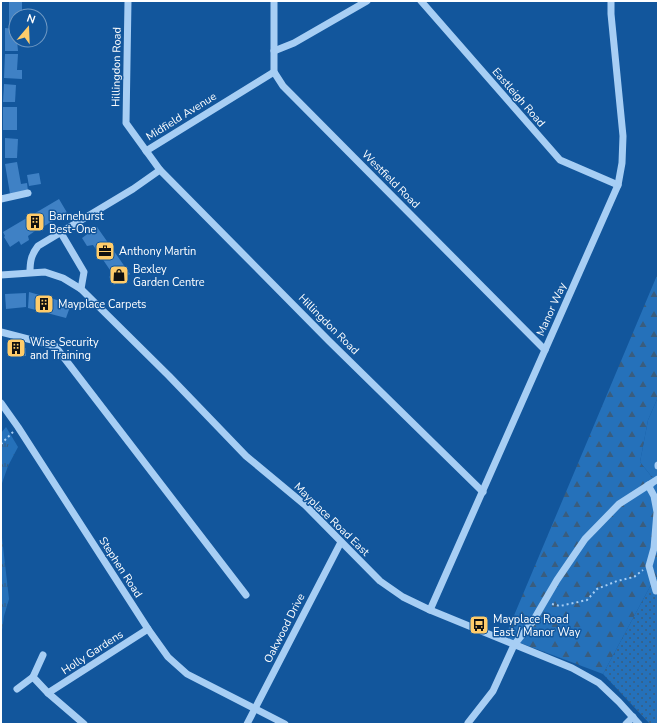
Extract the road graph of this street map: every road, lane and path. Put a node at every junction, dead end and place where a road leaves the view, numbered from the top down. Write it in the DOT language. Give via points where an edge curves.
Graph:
graph roads {
  1 [pos="128,1"];
  2 [pos="274,1"];
  3 [pos="366,1"];
  4 [pos="420,1"];
  5 [pos="611,1"];
  6 [pos="274,51"];
  7 [pos="274,72"];
  8 [pos="146,151"];
  9 [pos="160,170"];
  10 [pos="618,185"];
  11 [pos="28,193"];
  12 [pos="1,199"];
  13 [pos="61,233"];
  14 [pos="30,272"];
  15 [pos="1,275"];
  16 [pos="81,290"];
  17 [pos="1,332"];
  18 [pos="545,350"];
  19 [pos="2,407"];
  20 [pos="18,427"];
  21 [pos="1,444"];
  22 [pos="658,480"];
  23 [pos="648,485"];
  24 [pos="483,492"];
  25 [pos="341,542"];
  26 [pos="649,566"];
  27 [pos="656,591"];
  28 [pos="246,595"];
  29 [pos="544,603"];
  30 [pos="430,610"];
  31 [pos="148,629"];
  32 [pos="514,645"];
  33 [pos="43,655"];
  34 [pos="33,677"];
  35 [pos="17,689"];
  36 [pos="48,693"];
  37 [pos="255,709"];
  38 [pos="632,717"];
  39 [pos="468,723"];
  40 [pos="84,724"];
  41 [pos="247,724"];
  42 [pos="284,724"];
  43 [pos="626,724"];
  44 [pos="639,724"];
  1 -- 8 [label="street, Hillingdon Road" via="126,123"];
  2 -- 6 [label="street"];
  3 -- 6 [label="street" via="294,43"];
  4 -- 10 [label="street, Eastleigh Road" via="560,160"];
  5 -- 10 [label="street, Manor Way" via="623,136"];
  6 -- 7 [label="street"];
  7 -- 8 [label="street, Midfield Avenue"];
  7 -- 18 [label="street, Westfield Road" via="283,86"];
  8 -- 9 [label="street, Midfield Avenue"];
  9 -- 13 [label="street" via="134,189"];
  9 -- 24 [label="street, Hillingdon Road"];
  10 -- 18 [label="street, Manor Way"];
  11 -- 12 [label="street"];
  13 -- 14 [label="street" via="35,249 30,261"];
  13 -- 16 [label="street" via="84,272"];
  14 -- 15 [label="street, Mayplace Road East"];
  14 -- 16 [label="street, Mayplace Road East" via="45,272 63,278"];
  16 -- 25 [label="street, Mayplace Road East" via="246,456 306,505"];
  17 -- 28 [label="street" via="55,346"];
  18 -- 24 [label="street, Manor Way"];
  19 -- 20 [label="street, Stephen Road"];
  20 -- 21 [label="path"];
  20 -- 31 [label="street, Stephen Road"];
  22 -- 23 [label="street"];
  23 -- 26 [label="street" via="654,496 657,512 654,548"];
  23 -- 29 [label="street" via="619,504 586,539 556,580"];
  24 -- 30 [label="street, Manor Way"];
  25 -- 30 [label="street, Mayplace Road East" via="380,582"];
  25 -- 37 [label="street, Oakwood Drive"];
  26 -- 27 [label="street"];
  26 -- 29 [label="path" via="634,577 617,580 597,589 587,600 560,606"];
  29 -- 32 [label="street"];
  30 -- 32 [label="street, Mayplace Road East"];
  31 -- 36 [label="street, Holly Gardens"];
  31 -- 37 [label="street, Stephen Road" via="168,657 187,674"];
  32 -- 38 [label="street, Mayplace Road East" via="572,668 599,683"];
  32 -- 39 [label="street" via="493,691"];
  33 -- 34 [label="street"];
  34 -- 35 [label="street"];
  34 -- 36 [label="street"];
  36 -- 40 [label="street"];
  37 -- 41 [label="street, Oakwood Drive"];
  37 -- 42 [label="street, Stephen Road"];
  38 -- 43 [label="street"];
  38 -- 44 [label="street, Mayplace Road East"];
}
